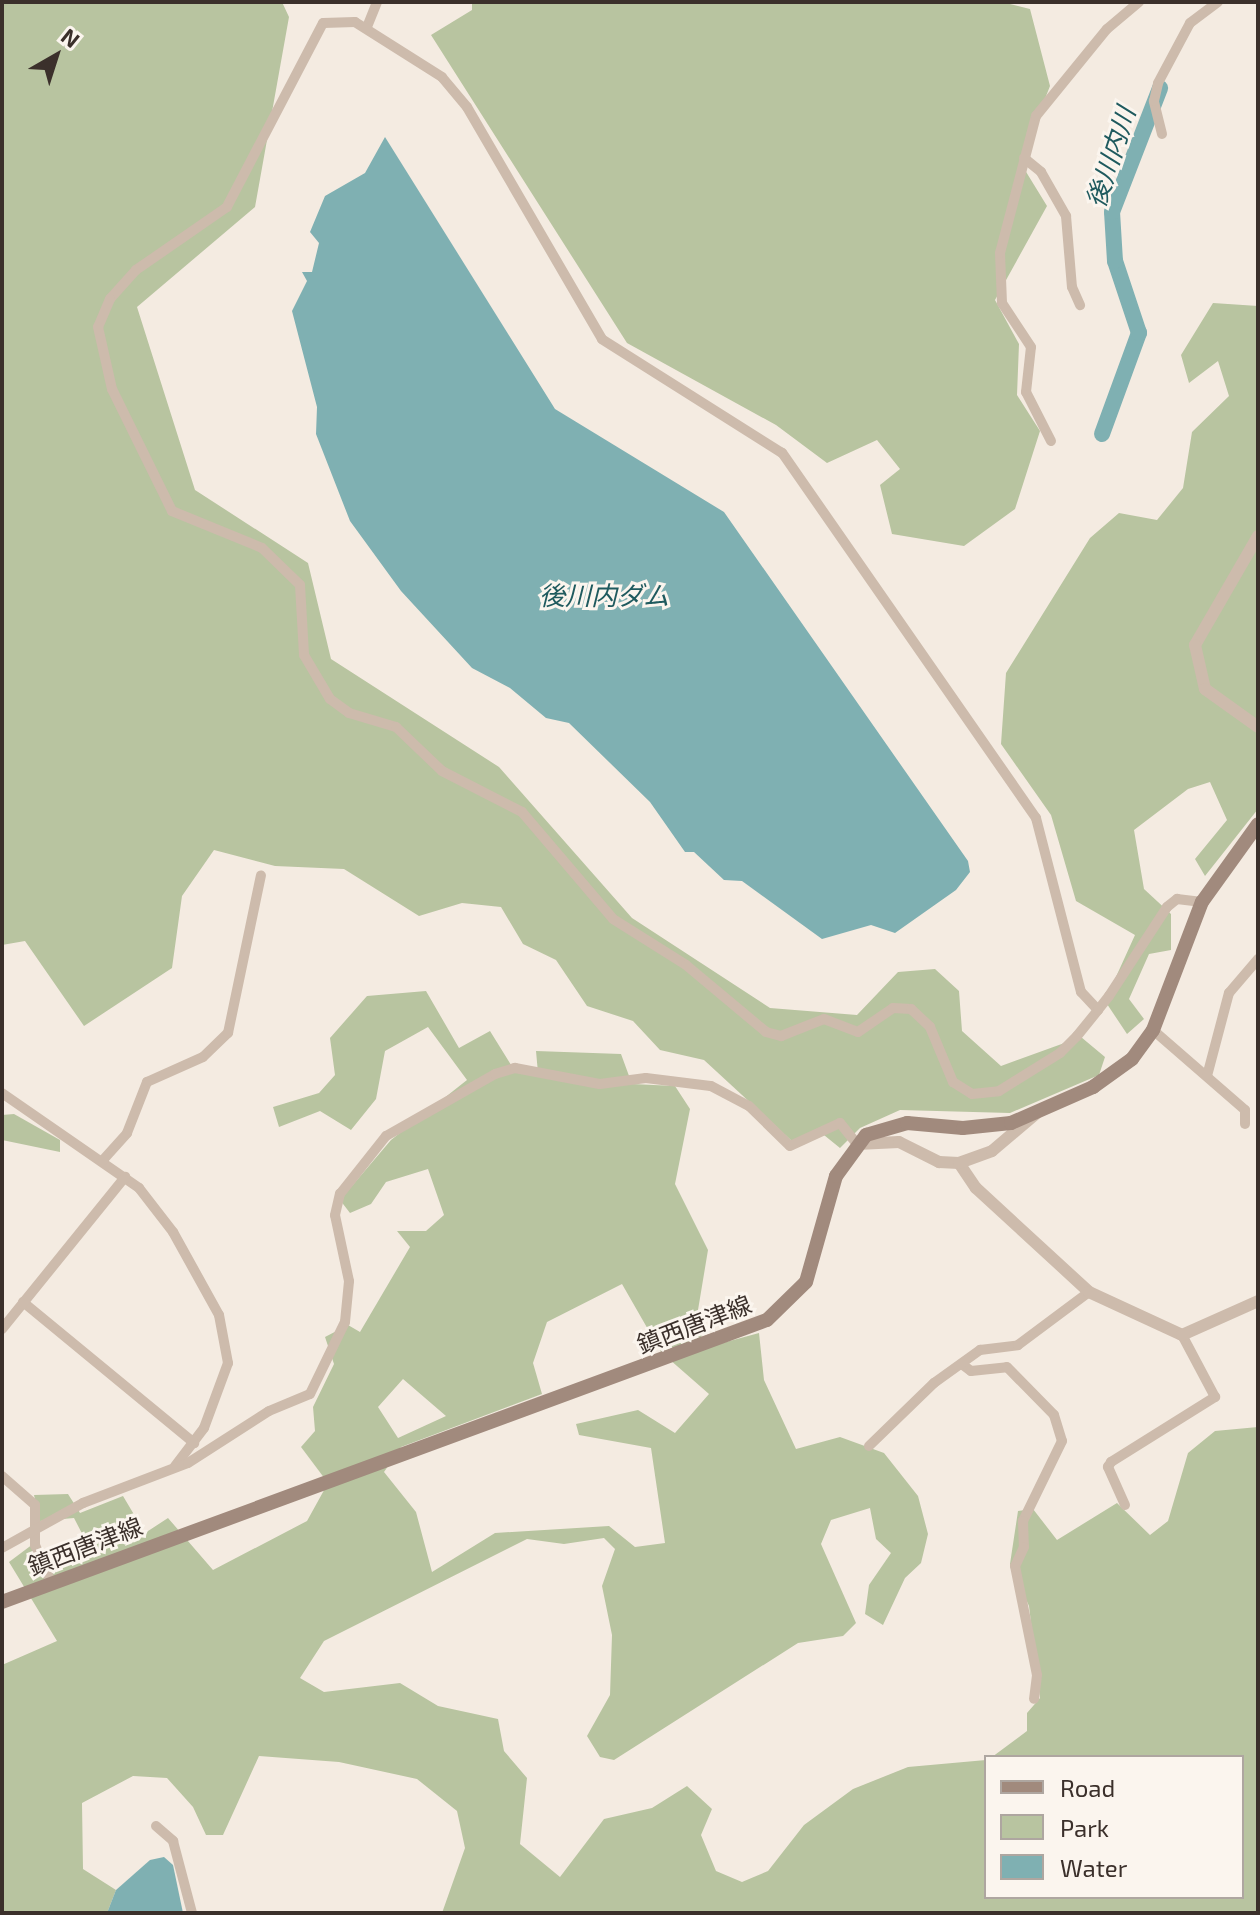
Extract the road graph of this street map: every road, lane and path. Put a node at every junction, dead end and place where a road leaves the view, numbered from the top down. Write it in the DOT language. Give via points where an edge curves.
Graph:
graph roads {
  1 [pos="377,2"];
  2 [pos="1139,2"];
  3 [pos="1218,2"];
  4 [pos="367,27"];
  5 [pos="1162,134"];
  6 [pos="1024,158"];
  7 [pos="1078,300"];
  8 [pos="1051,441"];
  9 [pos="1258,536"];
  10 [pos="1258,727"];
  11 [pos="1258,824"];
  12 [pos="261,875"];
  13 [pos="1202,902"];
  14 [pos="1258,959"];
  15 [pos="1098,1010"];
  16 [pos="1153,1030"];
  17 [pos="1207,1076"];
  18 [pos="2,1093"];
  19 [pos="1039,1111"];
  20 [pos="1245,1124"];
  21 [pos="857,1144"];
  22 [pos="103,1160"];
  23 [pos="959,1163"];
  24 [pos="125,1177"];
  25 [pos="1089,1292"];
  26 [pos="1258,1301"];
  27 [pos="23,1302"];
  28 [pos="2,1329"];
  29 [pos="1182,1335"];
  30 [pos="963,1365"];
  31 [pos="194,1443"];
  32 [pos="869,1446"];
  33 [pos="174,1468"];
  34 [pos="2,1476"];
  35 [pos="1125,1505"];
  36 [pos="33,1532"];
  37 [pos="2,1548"];
  38 [pos="51,1582"];
  39 [pos="2,1602"];
  40 [pos="1034,1699"];
  41 [pos="156,1826"];
  42 [pos="192,1913"];
  1 -- 4 [label="street"];
  2 -- 6 [label="street" via="1056,87 1036,116"];
  3 -- 5 [label="street" via="1190,23 1158,83 1154,101"];
  4 -- 15 [label="street" via="456,92 602,339 764,439 801,481 1036,818 1081,992"];
  4 -- 15 [label="street" via="342,19 323,23 227,207 153,254 101,314 98,342 112,389 172,511 262,548 285,564 306,604 304,655 338,707 396,727 442,771 522,812 613,919 686,965 766,1032 781,1036 824,1019 858,1032 893,1008 911,1009 930,1027 953,1082 985,1095 1032,1074"];
  6 -- 7 [label="street" via="1041,172 1066,216"];
  6 -- 8 [label="street" via="997,283 1027,341 1026,392"];
  9 -- 10 [label="street" via="1195,645 1205,689"];
  11 -- 13 [label="main road, 鎮西唐津線"];
  12 -- 22 [label="street" via="228,1033 203,1057 147,1082 127,1133"];
  13 -- 15 [label="street" via="1177,899 1167,907"];
  13 -- 16 [label="main road, 鎮西唐津線"];
  14 -- 17 [label="street" via="1229,993"];
  16 -- 17 [label="street"];
  16 -- 19 [label="main road, 鎮西唐津線" via="1113,1074"];
  17 -- 20 [label="street" via="1245,1110"];
  18 -- 22 [label="street"];
  19 -- 21 [label="main road, 鎮西唐津線" via="990,1128 889,1125"];
  19 -- 23 [label="street" via="992,1151"];
  21 -- 23 [label="street" via="899,1142 939,1162"];
  21 -- 33 [label="street" via="840,1123 790,1146 749,1106 711,1086 646,1078 600,1084 515,1068 495,1074 386,1136 340,1194 335,1215 349,1281 345,1322 316,1388"];
  21 -- 38 [label="main road, 鎮西唐津線" via="836,1176 806,1282 767,1320"];
  22 -- 24 [label="street"];
  23 -- 25 [label="street" via="976,1188"];
  24 -- 27 [label="street"];
  24 -- 31 [label="street" via="173,1232 226,1331 228,1363"];
  25 -- 29 [label="street"];
  25 -- 30 [label="street" via="1018,1345 988,1348"];
  26 -- 29 [label="street"];
  27 -- 28 [label="street"];
  27 -- 31 [label="street"];
  29 -- 35 [label="street" via="1215,1397 1111,1462 1108,1467"];
  30 -- 32 [label="street" via="934,1383"];
  30 -- 40 [label="street" via="984,1372 1007,1367 1054,1415 1062,1441 1023,1521 1024,1547 1015,1566 1037,1675"];
  31 -- 33 [label="street"];
  33 -- 36 [label="street" via="83,1503"];
  34 -- 36 [label="street" via="35,1505"];
  36 -- 37 [label="street"];
  36 -- 38 [label="street"];
  38 -- 39 [label="main road, 鎮西唐津線"];
  41 -- 42 [label="street" via="173,1841"];
}
